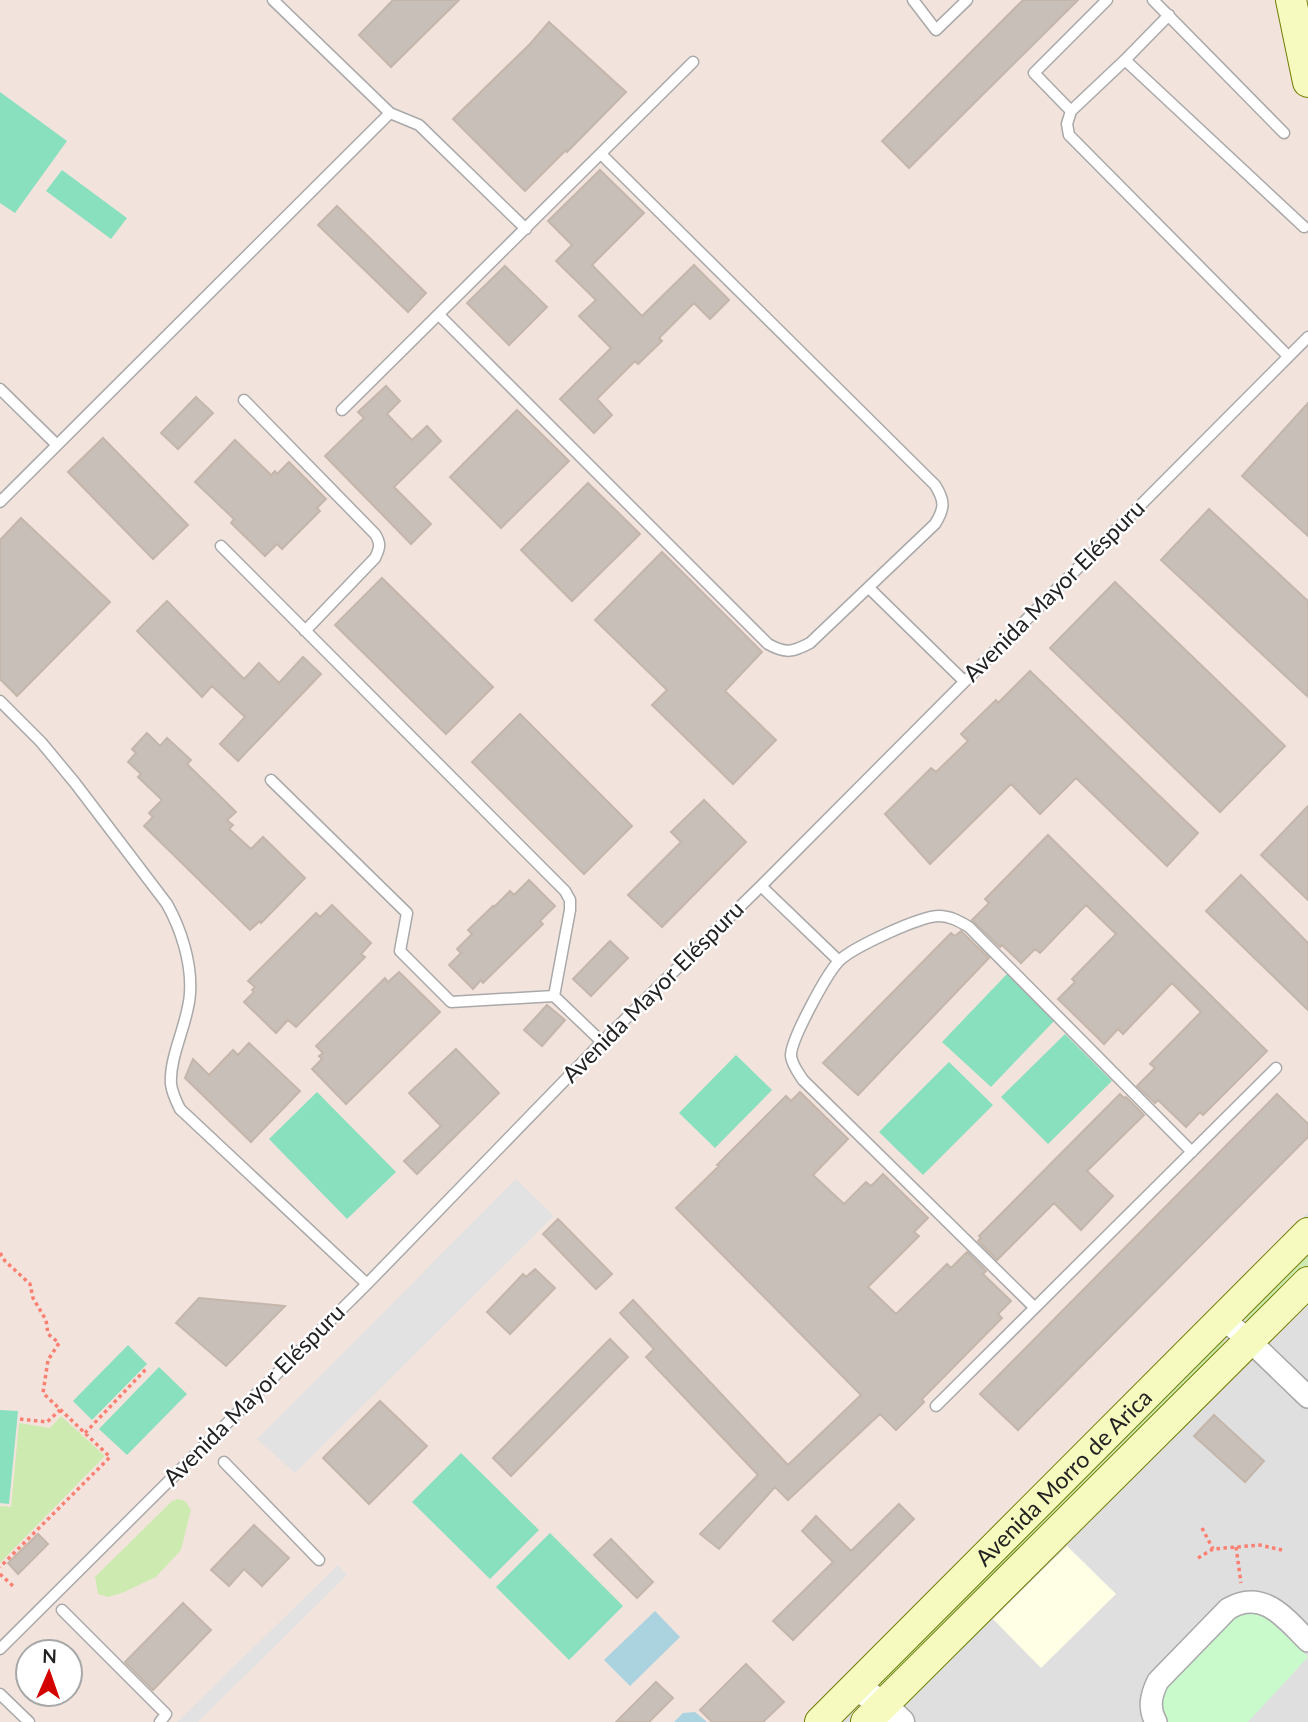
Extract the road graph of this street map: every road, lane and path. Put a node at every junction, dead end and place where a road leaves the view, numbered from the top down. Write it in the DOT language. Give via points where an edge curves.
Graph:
graph roads {
  1 [pos="273,0"];
  2 [pos="913,0"];
  3 [pos="967,0"];
  4 [pos="1107,0"];
  5 [pos="1153,0"];
  6 [pos="1291,0"];
  7 [pos="1169,15"];
  8 [pos="1125,60"];
  9 [pos="694,62"];
  10 [pos="1308,82"];
  11 [pos="1072,111"];
  12 [pos="390,113"];
  13 [pos="1284,133"];
  14 [pos="601,154"];
  15 [pos="1304,228"];
  16 [pos="526,229"];
  17 [pos="439,314"];
  18 [pos="1308,337"];
  19 [pos="1288,356"];
  20 [pos="0,389"];
  21 [pos="244,400"];
  22 [pos="342,410"];
  23 [pos="57,445"];
  24 [pos="0,502"];
  25 [pos="221,546"];
  26 [pos="869,588"];
  27 [pos="305,631"];
  28 [pos="964,681"];
  29 [pos="0,701"];
  30 [pos="271,780"];
  31 [pos="761,886"];
  32 [pos="839,961"];
  33 [pos="554,996"];
  34 [pos="602,1042"];
  35 [pos="1276,1069"];
  36 [pos="1192,1152"];
  37 [pos="1308,1233"];
  38 [pos="0,1253"];
  39 [pos="1308,1282"];
  40 [pos="367,1284"];
  41 [pos="1034,1307"];
  42 [pos="1223,1319"];
  43 [pos="1250,1342"];
  44 [pos="147,1368"];
  45 [pos="1308,1397"];
  46 [pos="936,1406"];
  47 [pos="60,1409"];
  48 [pos="20,1419"];
  49 [pos="85,1433"];
  50 [pos="224,1462"];
  51 [pos="1202,1528"];
  52 [pos="1236,1547"];
  53 [pos="1213,1549"];
  54 [pos="1282,1550"];
  55 [pos="1198,1558"];
  56 [pos="319,1560"];
  57 [pos="0,1567"];
  58 [pos="0,1574"];
  59 [pos="13,1586"];
  60 [pos="1242,1602"];
  61 [pos="62,1609"];
  62 [pos="1308,1641"];
  63 [pos="0,1649"];
  64 [pos="857,1687"];
  65 [pos="0,1694"];
  66 [pos="884,1716"];
  67 [pos="831,1719"];
  68 [pos="29,1722"];
  69 [pos="160,1722"];
  70 [pos="1156,1722"];
  1 -- 12 [label="lane"];
  2 -- 3 [label="lane" via="936,30"];
  4 -- 11 [label="lane" via="1034,73"];
  5 -- 7 [label="lane"];
  6 -- 10 [label="main road"];
  7 -- 8 [label="lane"];
  7 -- 13 [label="lane"];
  8 -- 11 [label="lane"];
  8 -- 15 [label="lane"];
  9 -- 14 [label="lane"];
  11 -- 19 [label="lane" via="1069,135"];
  12 -- 16 [label="lane" via="419,125"];
  12 -- 23 [label="lane"];
  14 -- 16 [label="lane"];
  14 -- 26 [label="lane" via="943,497 943,513 935,524"];
  16 -- 17 [label="lane"];
  17 -- 22 [label="lane"];
  17 -- 26 [label="lane" via="768,644 796,651"];
  18 -- 19 [label="lane, Avenida Mayor Eléspuru"];
  19 -- 28 [label="lane, Avenida Mayor Eléspuru"];
  20 -- 23 [label="lane"];
  21 -- 27 [label="lane" via="380,541 375,558"];
  23 -- 24 [label="lane"];
  25 -- 27 [label="lane"];
  26 -- 28 [label="lane"];
  27 -- 33 [label="lane" via="565,891 570,910"];
  28 -- 31 [label="lane, Avenida Mayor Eléspuru"];
  29 -- 40 [label="lane" via="75,783 176,919 190,992 172,1070 171,1083 180,1109"];
  30 -- 33 [label="lane" via="407,913 400,951 451,1002"];
  31 -- 32 [label="lane"];
  31 -- 34 [label="lane, Avenida Mayor Eléspuru"];
  32 -- 36 [label="lane" via="855,948 924,918 957,920"];
  32 -- 41 [label="lane" via="795,1039 793,1065"];
  33 -- 34 [label="lane"];
  34 -- 40 [label="lane, Avenida Mayor Eléspuru"];
  35 -- 36 [label="lane"];
  36 -- 41 [label="lane"];
  37 -- 42 [label="main road, Avenida Morro de Arica"];
  38 -- 47 [label="path" via="30,1284 48,1334 59,1343 48,1360 43,1393"];
  39 -- 43 [label="main road, Avenida Morro de Arica"];
  40 -- 63 [label="lane, Avenida Mayor Eléspuru"];
  41 -- 46 [label="lane"];
  42 -- 43 [label="street"];
  42 -- 64 [label="main road, Avenida Morro de Arica"];
  43 -- 45 [label="street"];
  43 -- 66 [label="main road, Avenida Morro de Arica"];
  44 -- 49 [label="path"];
  47 -- 48 [label="path" via="47,1422"];
  47 -- 49 [label="path"];
  49 -- 57 [label="path" via="110,1457"];
  50 -- 56 [label="lane"];
  51 -- 53 [label="path"];
  52 -- 53 [label="path"];
  52 -- 54 [label="path" via="1261,1545"];
  52 -- 60 [label="path"];
  53 -- 55 [label="path"];
  58 -- 59 [label="path"];
  60 -- 62 [label="street" via="1262,1603 1276,1610"];
  60 -- 70 [label="street" via="1228,1609 1158,1681 1150,1706"];
  61 -- 69 [label="lane" via="166,1714"];
  64 -- 66 [label="street"];
  64 -- 67 [label="main road, Avenida Morro de Arica"];
  65 -- 68 [label="lane"];
}
